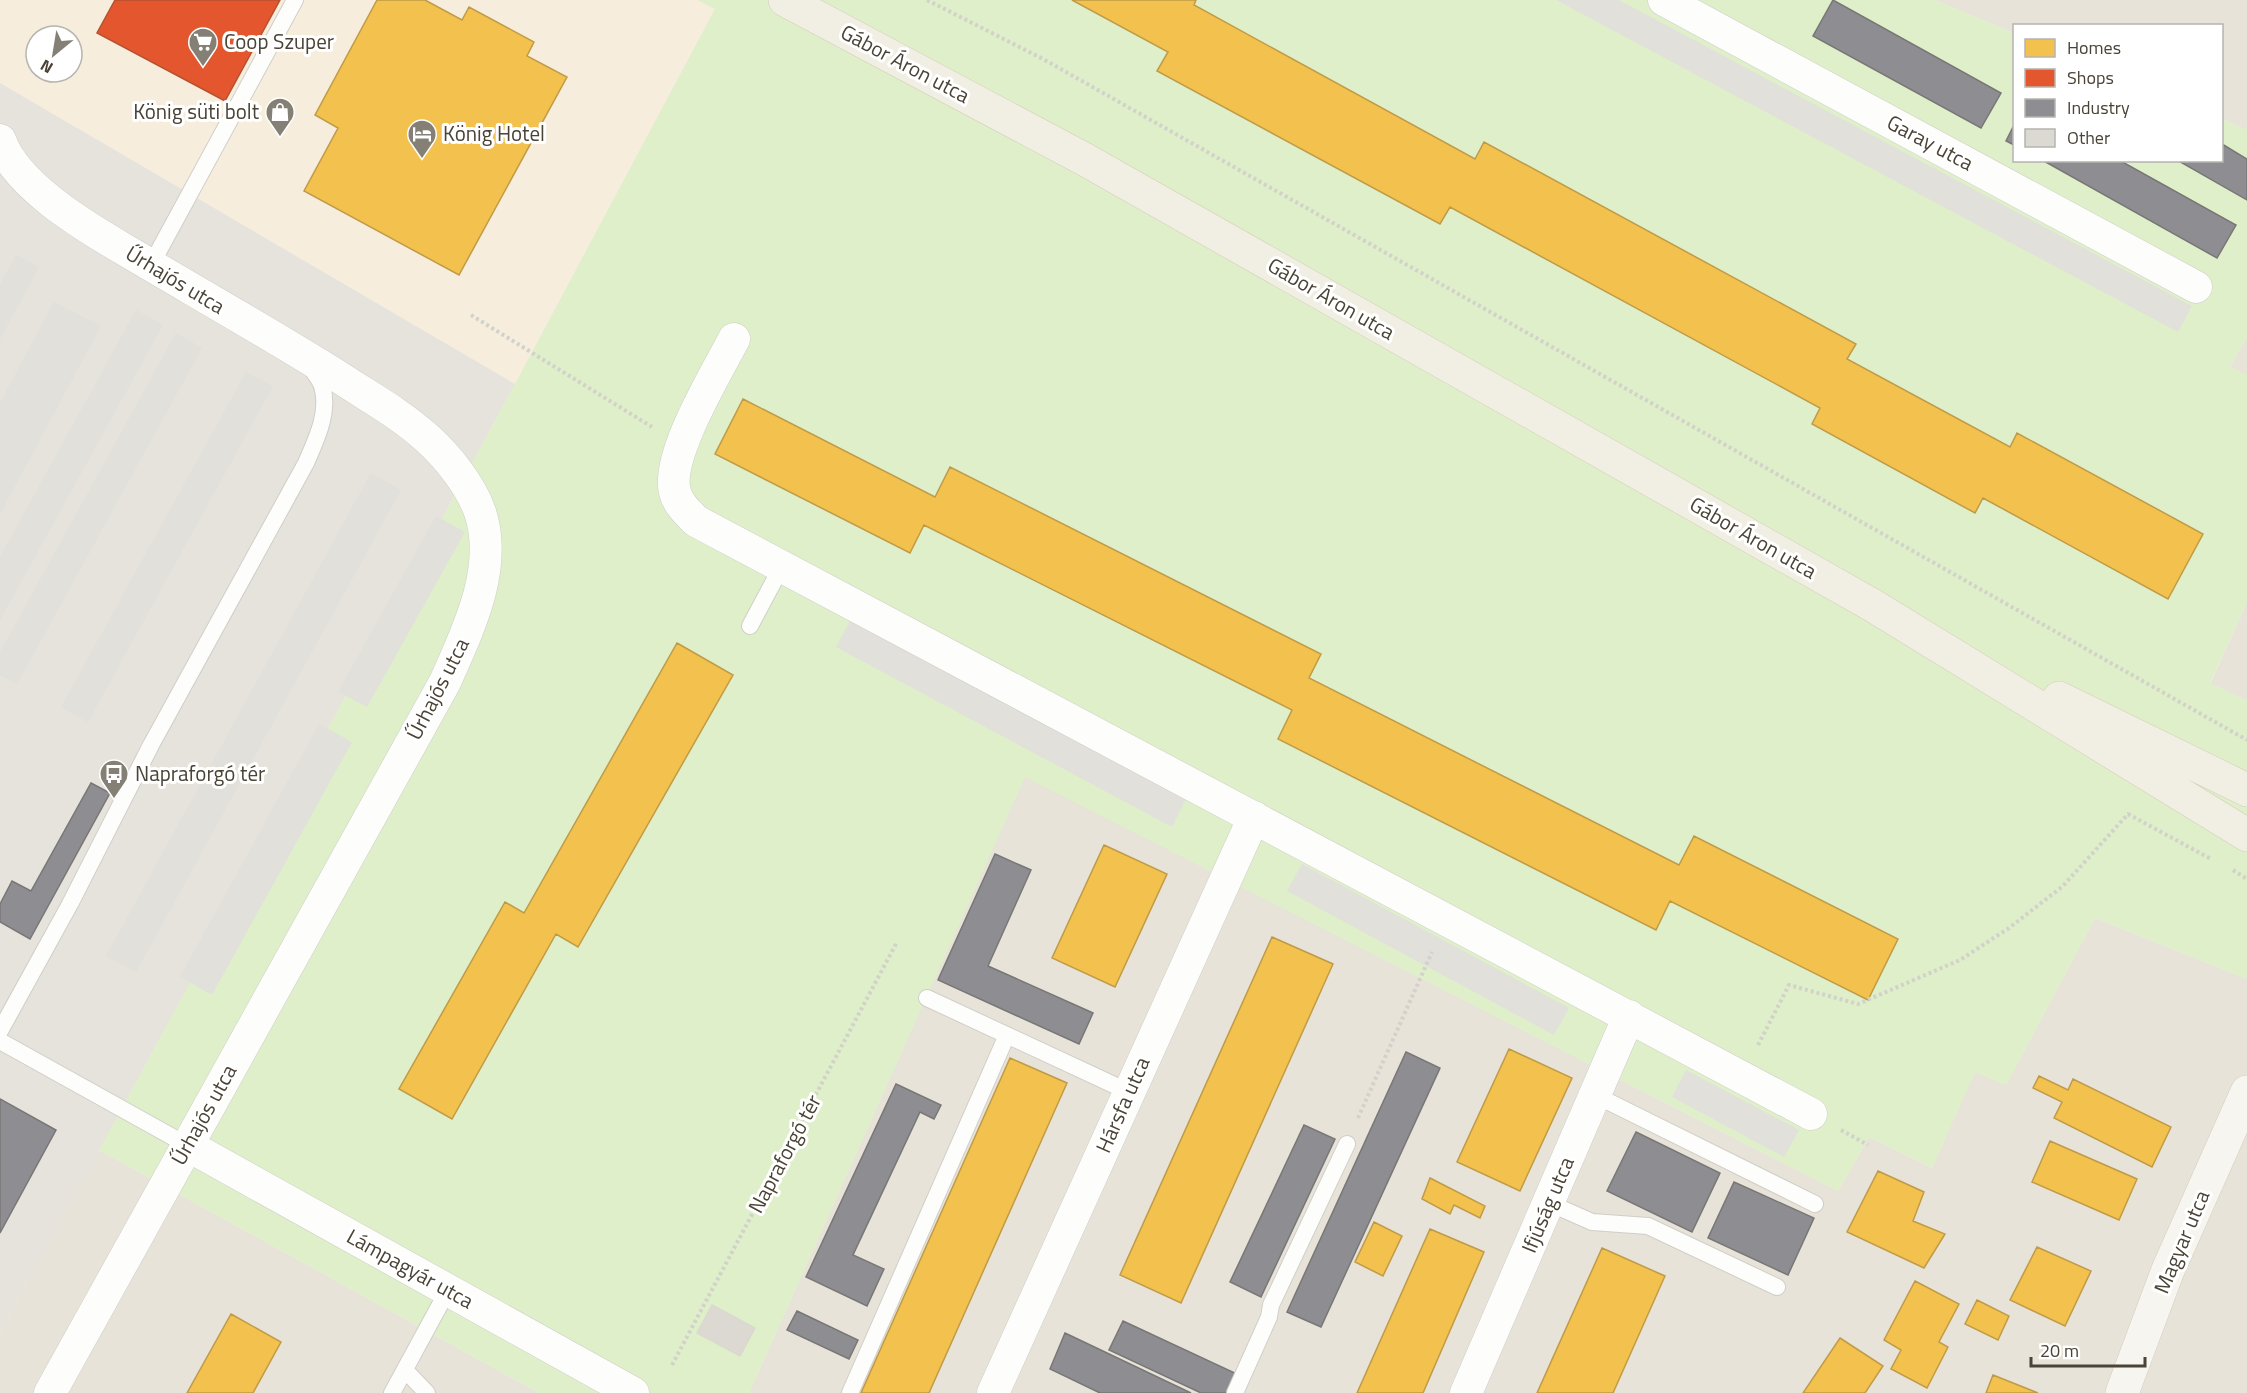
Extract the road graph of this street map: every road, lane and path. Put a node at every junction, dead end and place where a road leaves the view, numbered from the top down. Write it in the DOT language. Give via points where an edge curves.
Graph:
graph roads {
  1 [pos="295,0"];
  2 [pos="785,0"];
  3 [pos="927,0"];
  4 [pos="1664,0"];
  5 [pos="1716,12"];
  6 [pos="0,140"];
  7 [pos="151,265"];
  8 [pos="2196,287"];
  9 [pos="471,315"];
  10 [pos="734,339"];
  11 [pos="303,355"];
  12 [pos="681,445"];
  13 [pos="782,566"];
  14 [pos="1872,606"];
  15 [pos="750,626"];
  16 [pos="2247,740"];
  17 [pos="2247,790"];
  18 [pos="1254,817"];
  19 [pos="2247,835"];
  20 [pos="2212,859"];
  21 [pos="2222,865"];
  22 [pos="2233,871"];
  23 [pos="1447,919"];
  24 [pos="897,942"];
  25 [pos="927,998"];
  26 [pos="1629,1016"];
  27 [pos="0,1031"];
  28 [pos="1007,1035"];
  29 [pos="0,1041"];
  30 [pos="1742,1077"];
  31 [pos="1129,1092"];
  32 [pos="2247,1092"];
  33 [pos="1595,1095"];
  34 [pos="1811,1114"];
  35 [pos="1347,1144"];
  36 [pos="187,1145"];
  37 [pos="1549,1203"];
  38 [pos="1815,1204"];
  39 [pos="1778,1287"];
  40 [pos="448,1290"];
  41 [pos="672,1365"];
  42 [pos="405,1370"];
  43 [pos="50,1393"];
  44 [pos="392,1393"];
  45 [pos="427,1393"];
  46 [pos="633,1393"];
  47 [pos="850,1393"];
  48 [pos="993,1393"];
  49 [pos="1235,1393"];
  50 [pos="1466,1393"];
  51 [pos="2122,1393"];
  1 -- 7 [label="lane"];
  2 -- 14 [label="main road, Gábor Áron utca" via="1084,159"];
  3 -- 16 [label="path" via="1043,59"];
  4 -- 5 [label="street, Garay utca"];
  5 -- 8 [label="street, Garay utca"];
  6 -- 7 [label="street, Űrhajós utca" via="17,170 75,221"];
  7 -- 11 [label="street, Űrhajós utca"];
  9 -- 12 [label="path"];
  10 -- 12 [label="street"];
  11 -- 27 [label="lane" via="322,386 320,431"];
  11 -- 36 [label="street, Űrhajós utca" via="397,415 428,439 451,464 480,513 483,572 476,607 445,682"];
  12 -- 13 [label="street" via="673,483 683,509 696,521"];
  13 -- 15 [label="lane"];
  13 -- 18 [label="street"];
  14 -- 17 [label="main road, Gábor Áron utca"];
  14 -- 19 [label="main road, Gábor Áron utca"];
  18 -- 23 [label="street"];
  18 -- 31 [label="street, Hársfa utca"];
  20 -- 30 [label="path" via="2128,814 2063,886 1960,960 1858,1004 1789,985"];
  21 -- 22 [label="path"];
  23 -- 26 [label="street"];
  23 -- 35 [label="path"];
  24 -- 41 [label="path, Napraforgó tér"];
  25 -- 28 [label="lane"];
  26 -- 30 [label="street"];
  26 -- 33 [label="street, Ifjúság utca"];
  28 -- 31 [label="lane"];
  28 -- 47 [label="lane"];
  29 -- 36 [label="lane"];
  30 -- 34 [label="street"];
  31 -- 48 [label="street, Hársfa utca"];
  32 -- 51 [label="main road, Magyar utca" via="2168,1270"];
  33 -- 37 [label="street, Ifjúság utca"];
  33 -- 38 [label="lane"];
  35 -- 49 [label="lane" via="1271,1305"];
  36 -- 40 [label="street, Lámpagyár utca"];
  36 -- 43 [label="street, Űrhajós utca"];
  37 -- 39 [label="lane" via="1592,1222 1648,1226"];
  37 -- 50 [label="street, Ifjúság utca"];
  40 -- 42 [label="lane"];
  40 -- 46 [label="street, Lámpagyár utca"];
  42 -- 44 [label="lane"];
  42 -- 45 [label="lane"];
}
